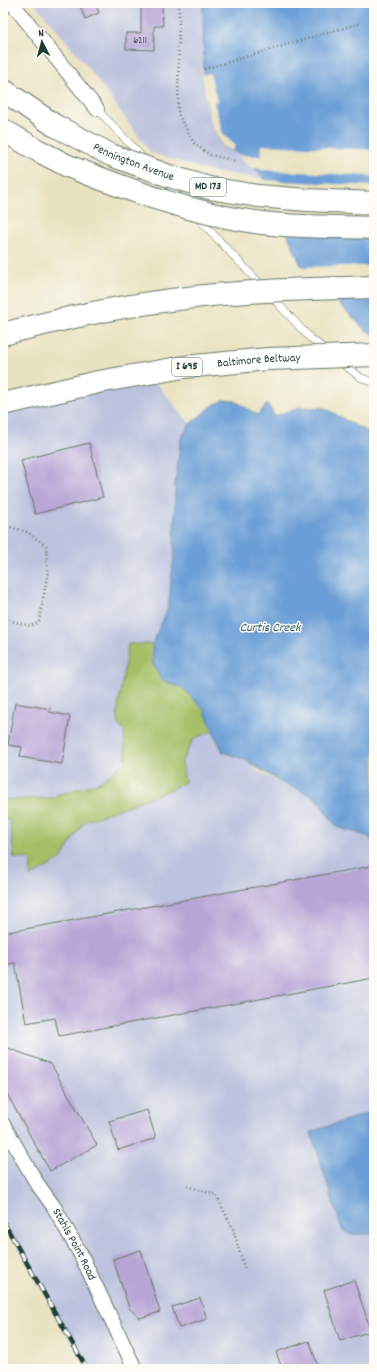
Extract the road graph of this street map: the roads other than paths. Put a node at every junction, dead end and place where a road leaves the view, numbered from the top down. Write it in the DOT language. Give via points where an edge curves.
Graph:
graph roads {
  1 [pos="12,3"];
  2 [pos="3,90"];
  3 [pos="98,109"];
  4 [pos="3,130"];
  5 [pos="374,203"];
  6 [pos="374,228"];
  7 [pos="374,287"];
  8 [pos="3,334"];
  9 [pos="374,355"];
  10 [pos="374,383"];
  11 [pos="3,404"];
  12 [pos="3,1124"];
  13 [pos="135,1369"];
  1 -- 3 [label="street"];
  2 -- 5 [label="main road, Pennington Avenue / MD 173, bridge" via="54,125 111,155 169,176 210,188 265,196"];
  3 -- 10 [label="lane" via="310,338 360,378"];
  4 -- 6 [label="main road, MD 173, bridge" via="68,166 105,181 206,213 256,222"];
  7 -- 8 [label="main road, bridge" via="258,290 167,301 85,315"];
  9 -- 11 [label="main road, Baltimore Beltway / I 695, bridge" via="268,359 184,367 98,382"];
  12 -- 13 [label="street, Stahls Point Road" via="81,1255"];
}
